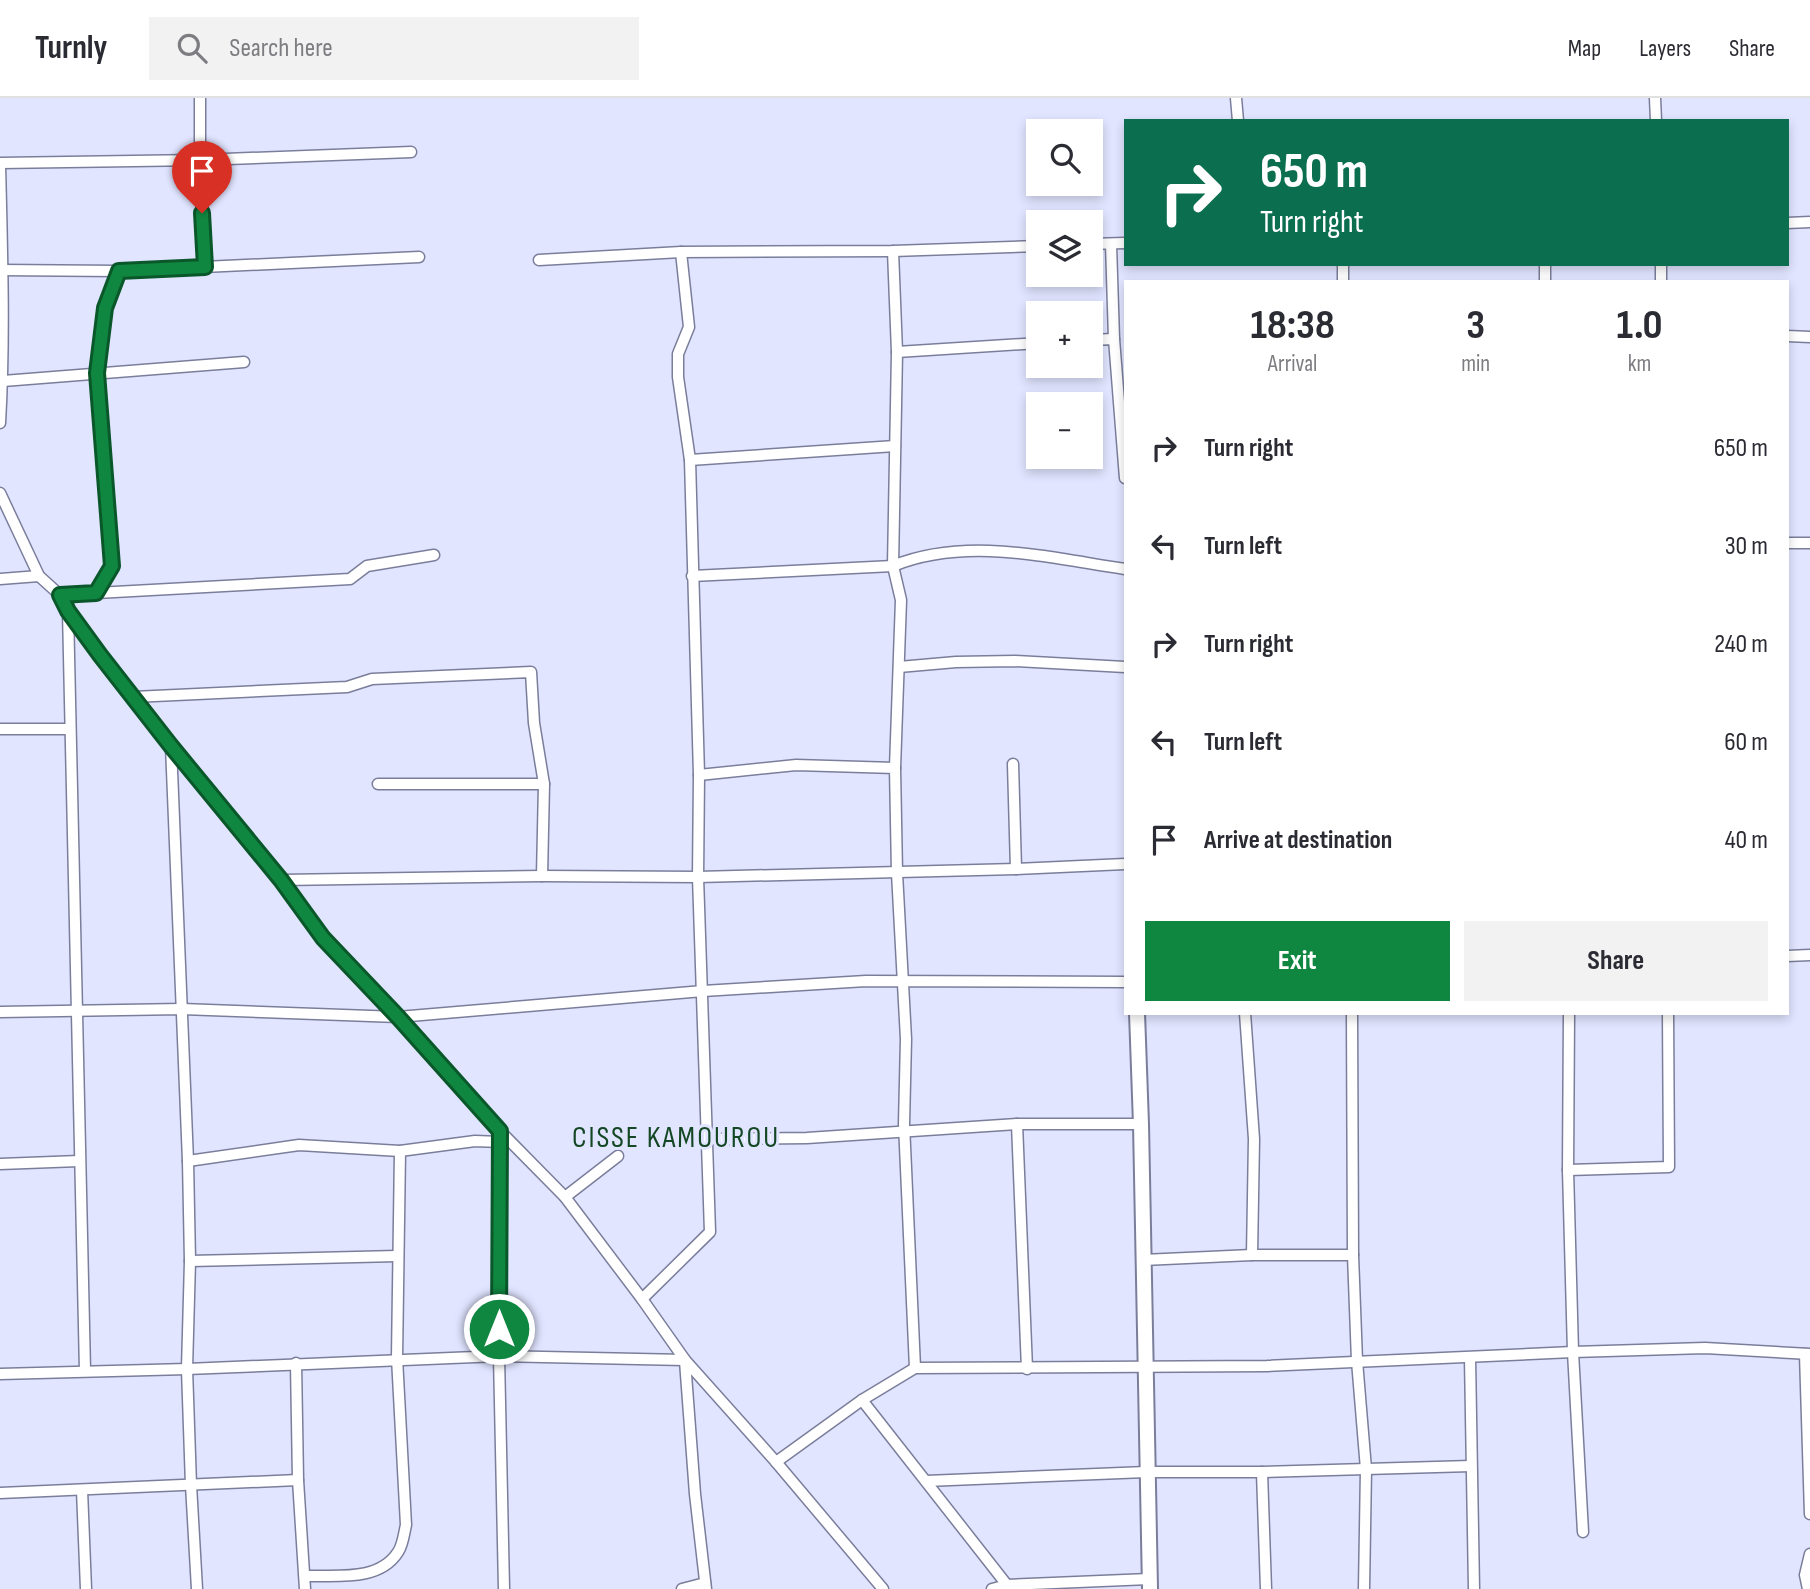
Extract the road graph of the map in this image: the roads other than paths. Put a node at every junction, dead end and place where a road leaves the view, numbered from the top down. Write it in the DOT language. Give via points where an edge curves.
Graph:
graph roads {
  1 [pos="200,98"];
  2 [pos="1236,98"];
  3 [pos="1655,98"];
  4 [pos="1238,119"];
  5 [pos="1656,119"];
  6 [pos="411,152"];
  7 [pos="200,160"];
  8 [pos="0,164"];
  9 [pos="1810,222"];
  10 [pos="1789,223"];
  11 [pos="1124,243"];
  12 [pos="1103,244"];
  13 [pos="1111,244"];
  14 [pos="1026,246"];
  15 [pos="893,251"];
  16 [pos="681,252"];
  17 [pos="419,257"];
  18 [pos="539,260"];
  19 [pos="205,267"];
  20 [pos="1,270"];
  21 [pos="119,271"];
  22 [pos="1789,336"];
  23 [pos="1810,337"];
  24 [pos="1103,340"];
  25 [pos="1114,340"];
  26 [pos="1026,344"];
  27 [pos="897,352"];
  28 [pos="244,362"];
  29 [pos="97,373"];
  30 [pos="3,381"];
  31 [pos="0,423"];
  32 [pos="895,446"];
  33 [pos="691,460"];
  34 [pos="1124,465"];
  35 [pos="0,493"];
  36 [pos="1789,543"];
  37 [pos="1810,543"];
  38 [pos="434,555"];
  39 [pos="894,566"];
  40 [pos="1124,569"];
  41 [pos="39,576"];
  42 [pos="692,576"];
  43 [pos="0,579"];
  44 [pos="96,593"];
  45 [pos="60,595"];
  46 [pos="68,611"];
  47 [pos="899,667"];
  48 [pos="1124,667"];
  49 [pos="133,697"];
  50 [pos="0,729"];
  51 [pos="69,729"];
  52 [pos="171,746"];
  53 [pos="1013,764"];
  54 [pos="895,768"];
  55 [pos="699,775"];
  56 [pos="378,784"];
  57 [pos="544,785"];
  58 [pos="1124,864"];
  59 [pos="1016,869"];
  60 [pos="897,873"];
  61 [pos="542,876"];
  62 [pos="698,877"];
  63 [pos="281,880"];
  64 [pos="1810,955"];
  65 [pos="1789,956"];
  66 [pos="903,982"];
  67 [pos="1124,982"];
  68 [pos="703,991"];
  69 [pos="182,1009"];
  70 [pos="0,1012"];
  71 [pos="76,1013"];
  72 [pos="1137,1015"];
  73 [pos="1245,1015"];
  74 [pos="1352,1015"];
  75 [pos="1569,1015"];
  76 [pos="1668,1015"];
  77 [pos="398,1017"];
  78 [pos="1017,1124"];
  79 [pos="1141,1124"];
  80 [pos="500,1131"];
  81 [pos="905,1133"];
  82 [pos="707,1139"];
  83 [pos="500,1142"];
  84 [pos="401,1151"];
  85 [pos="618,1156"];
  86 [pos="79,1161"];
  87 [pos="188,1161"];
  88 [pos="0,1164"];
  89 [pos="1568,1170"];
  90 [pos="565,1197"];
  91 [pos="1252,1255"];
  92 [pos="1353,1255"];
  93 [pos="397,1256"];
  94 [pos="1143,1260"];
  95 [pos="190,1261"];
  96 [pos="642,1299"];
  97 [pos="1573,1352"];
  98 [pos="1807,1354"];
  99 [pos="499,1356"];
  100 [pos="1470,1358"];
  101 [pos="397,1359"];
  102 [pos="685,1360"];
  103 [pos="1357,1361"];
  104 [pos="296,1363"];
  105 [pos="1145,1366"];
  106 [pos="915,1368"];
  107 [pos="187,1369"];
  108 [pos="1027,1369"];
  109 [pos="85,1371"];
  110 [pos="0,1374"];
  111 [pos="862,1401"];
  112 [pos="1809,1449"];
  113 [pos="776,1462"];
  114 [pos="1471,1466"];
  115 [pos="1366,1469"];
  116 [pos="1146,1472"];
  117 [pos="1262,1472"];
  118 [pos="298,1480"];
  119 [pos="926,1481"];
  120 [pos="191,1485"];
  121 [pos="82,1490"];
  122 [pos="0,1493"];
  123 [pos="1810,1514"];
  124 [pos="1583,1532"];
  125 [pos="1810,1554"];
  126 [pos="305,1576"];
  127 [pos="1149,1584"];
  128 [pos="1007,1585"];
  129 [pos="705,1586"];
  130 [pos="86,1589"];
  131 [pos="197,1589"];
  132 [pos="305,1589"];
  133 [pos="504,1589"];
  134 [pos="681,1589"];
  135 [pos="883,1589"];
  136 [pos="992,1589"];
  137 [pos="1266,1589"];
  138 [pos="1364,1589"];
  139 [pos="1474,1589"];
  140 [pos="1808,1589"];
  1 -- 7 [label="street"];
  2 -- 4 [label="street"];
  3 -- 5 [label="street"];
  6 -- 7 [label="street"];
  7 -- 8 [label="street"];
  7 -- 19 [label="street"];
  8 -- 20 [label="street"];
  9 -- 10 [label="street"];
  11 -- 13 [label="street"];
  12 -- 13 [label="street"];
  13 -- 25 [label="street"];
  14 -- 15 [label="street"];
  15 -- 16 [label="street"];
  15 -- 27 [label="street"];
  16 -- 18 [label="street"];
  16 -- 33 [label="street" via="689,327 678,354 678,377"];
  17 -- 19 [label="street"];
  19 -- 21 [label="street"];
  20 -- 21 [label="street"];
  20 -- 30 [label="street"];
  21 -- 29 [label="street" via="105,308"];
  22 -- 23 [label="street"];
  24 -- 25 [label="street"];
  25 -- 34 [label="street"];
  26 -- 27 [label="street"];
  27 -- 32 [label="street"];
  28 -- 29 [label="street"];
  29 -- 30 [label="street"];
  29 -- 44 [label="street" via="112,566"];
  30 -- 31 [label="street"];
  32 -- 33 [label="street"];
  32 -- 39 [label="street"];
  33 -- 42 [label="street"];
  35 -- 41 [label="street"];
  36 -- 37 [label="street"];
  38 -- 44 [label="street" via="366,566 350,579"];
  39 -- 40 [label="street" via="945,551 999,551"];
  39 -- 42 [label="street"];
  39 -- 47 [label="street" via="901,600"];
  41 -- 43 [label="street"];
  41 -- 45 [label="street"];
  42 -- 55 [label="street"];
  44 -- 45 [label="street"];
  45 -- 46 [label="street"];
  46 -- 49 [label="street"];
  46 -- 51 [label="street"];
  47 -- 48 [label="street" via="1016,661"];
  47 -- 54 [label="street"];
  49 -- 52 [label="street"];
  49 -- 57 [label="street" via="347,687 372,678 531,672"];
  50 -- 51 [label="street"];
  51 -- 71 [label="street"];
  52 -- 63 [label="street"];
  52 -- 69 [label="street"];
  53 -- 59 [label="street"];
  54 -- 55 [label="street" via="796,765"];
  54 -- 60 [label="street"];
  55 -- 62 [label="street"];
  56 -- 57 [label="street"];
  57 -- 61 [label="street"];
  58 -- 59 [label="street"];
  59 -- 60 [label="street"];
  60 -- 62 [label="street"];
  60 -- 66 [label="street"];
  61 -- 62 [label="street"];
  61 -- 63 [label="street"];
  62 -- 68 [label="street"];
  63 -- 77 [label="street" via="323,938"];
  64 -- 65 [label="street"];
  66 -- 67 [label="street"];
  66 -- 68 [label="street"];
  66 -- 81 [label="street"];
  68 -- 77 [label="street"];
  68 -- 82 [label="street"];
  69 -- 71 [label="street"];
  69 -- 77 [label="street"];
  69 -- 87 [label="street"];
  70 -- 71 [label="street"];
  71 -- 86 [label="street"];
  72 -- 79 [label="street"];
  73 -- 91 [label="street" via="1254,1139"];
  74 -- 92 [label="street"];
  75 -- 89 [label="street"];
  76 -- 89 [label="street" via="1669,1167"];
  77 -- 80 [label="street"];
  78 -- 79 [label="street"];
  78 -- 81 [label="street"];
  78 -- 108 [label="street"];
  79 -- 94 [label="street"];
  80 -- 83 [label="street"];
  80 -- 90 [label="street"];
  81 -- 82 [label="street"];
  81 -- 106 [label="street"];
  82 -- 96 [label="street" via="710,1232"];
  83 -- 84 [label="street"];
  83 -- 99 [label="street"];
  84 -- 87 [label="street" via="299,1146"];
  84 -- 93 [label="street"];
  85 -- 90 [label="street"];
  86 -- 88 [label="street"];
  86 -- 109 [label="street"];
  87 -- 95 [label="street"];
  89 -- 97 [label="street"];
  90 -- 96 [label="street"];
  91 -- 92 [label="street"];
  91 -- 94 [label="street"];
  92 -- 103 [label="street"];
  93 -- 95 [label="street"];
  93 -- 101 [label="street"];
  94 -- 105 [label="street"];
  95 -- 107 [label="street"];
  96 -- 102 [label="street"];
  97 -- 98 [label="street" via="1705,1348"];
  97 -- 100 [label="street"];
  97 -- 124 [label="street"];
  98 -- 112 [label="street"];
  99 -- 101 [label="street"];
  99 -- 102 [label="street"];
  99 -- 133 [label="street"];
  100 -- 103 [label="street"];
  100 -- 114 [label="street"];
  101 -- 104 [label="street"];
  101 -- 126 [label="street" via="406,1525 399,1550 385,1567 365,1574"];
  102 -- 113 [label="street"];
  102 -- 129 [label="street"];
  103 -- 105 [label="street" via="1268,1367"];
  103 -- 115 [label="street"];
  104 -- 107 [label="street"];
  104 -- 118 [label="street"];
  105 -- 108 [label="street"];
  105 -- 116 [label="street"];
  106 -- 108 [label="street"];
  106 -- 111 [label="street"];
  107 -- 109 [label="street"];
  107 -- 120 [label="street"];
  109 -- 110 [label="street"];
  111 -- 113 [label="street"];
  111 -- 119 [label="street"];
  112 -- 123 [label="street"];
  113 -- 135 [label="street"];
  114 -- 115 [label="street"];
  114 -- 139 [label="street"];
  115 -- 117 [label="street"];
  115 -- 138 [label="street"];
  116 -- 117 [label="street"];
  116 -- 119 [label="street"];
  116 -- 127 [label="street"];
  117 -- 137 [label="street"];
  118 -- 120 [label="street"];
  118 -- 126 [label="street"];
  119 -- 128 [label="street"];
  120 -- 121 [label="street"];
  120 -- 131 [label="street"];
  121 -- 122 [label="street"];
  121 -- 130 [label="street"];
  125 -- 140 [label="street" via="1805,1575"];
  126 -- 132 [label="street"];
  127 -- 128 [label="street"];
  128 -- 136 [label="street"];
  129 -- 134 [label="street"];
}
